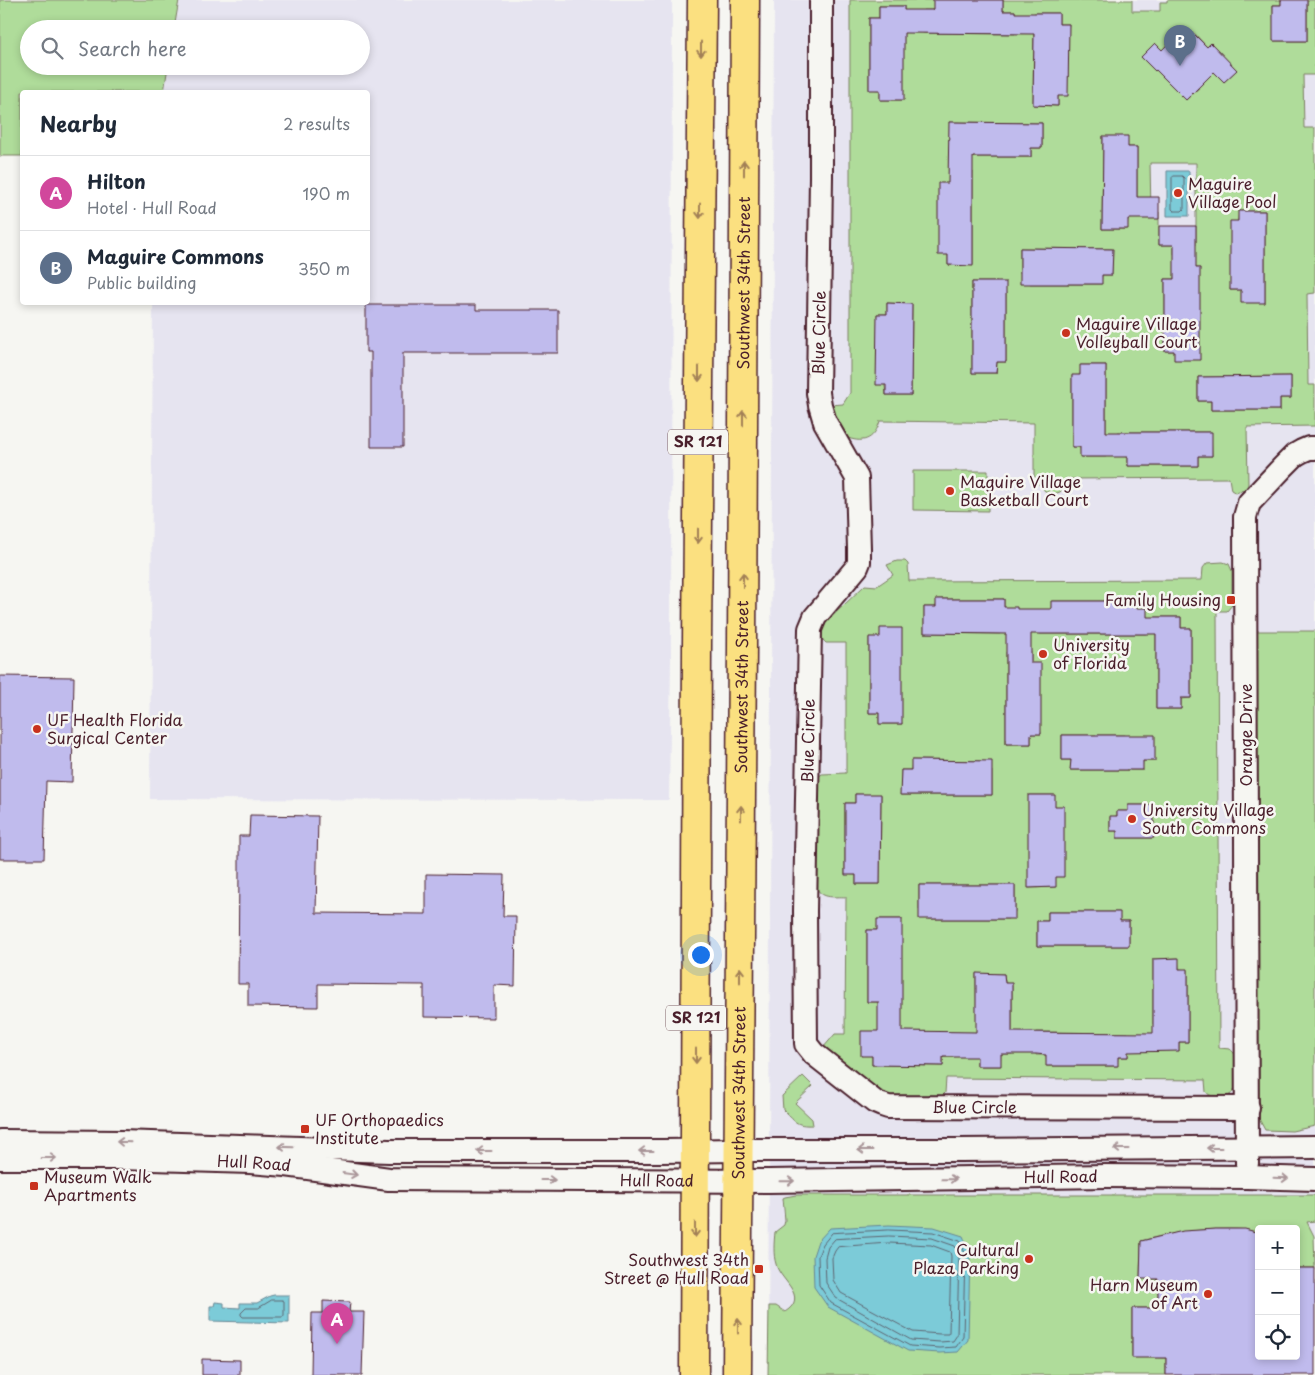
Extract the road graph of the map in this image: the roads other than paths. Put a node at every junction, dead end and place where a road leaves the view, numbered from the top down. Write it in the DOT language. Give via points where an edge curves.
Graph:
graph roads {
  1 [pos="702,0"];
  2 [pos="745,0"];
  3 [pos="820,0"];
  4 [pos="1315,448"];
  5 [pos="1248,1108"];
  6 [pos="0,1141"];
  7 [pos="1315,1147"];
  8 [pos="1248,1148"];
  9 [pos="738,1150"];
  10 [pos="695,1151"];
  11 [pos="0,1158"];
  12 [pos="1247,1176"];
  13 [pos="1315,1179"];
  14 [pos="695,1181"];
  15 [pos="738,1181"];
  16 [pos="694,1375"];
  17 [pos="737,1375"];
  1 -- 10 [label="main road, SR 121, one-way"];
  9 -- 2 [label="main road, Southwest 34th Street / SR 121, one-way"];
  3 -- 5 [label="street, Blue Circle" via="818,393 825,422 857,478 860,549 857,567 815,617 810,629 806,1044 814,1054 875,1102 888,1107"];
  4 -- 5 [label="street, Orange Drive" via="1295,455 1249,503 1245,517"];
  5 -- 8 [label="street, Orange Drive"];
  10 -- 6 [label="street, Hull Road, one-way" via="388,1151"];
  7 -- 8 [label="street, Hull Road"];
  8 -- 9 [label="street, Hull Road, one-way"];
  8 -- 12 [label="street, Orange Drive"];
  9 -- 10 [label="street, Hull Road"];
  9 -- 15 [label="main road, Southwest 34th Street / SR 121"];
  10 -- 14 [label="main road, SR 121"];
  11 -- 14 [label="street, Hull Road, one-way" via="250,1162 389,1179"];
  12 -- 13 [label="street, Hull Road, one-way"];
  15 -- 12 [label="street, Hull Road, one-way"];
  14 -- 15 [label="street, Hull Road"];
  14 -- 16 [label="main road, SR 121, one-way"];
  17 -- 15 [label="main road, Southwest 34th Street / SR 121, one-way"];
}
